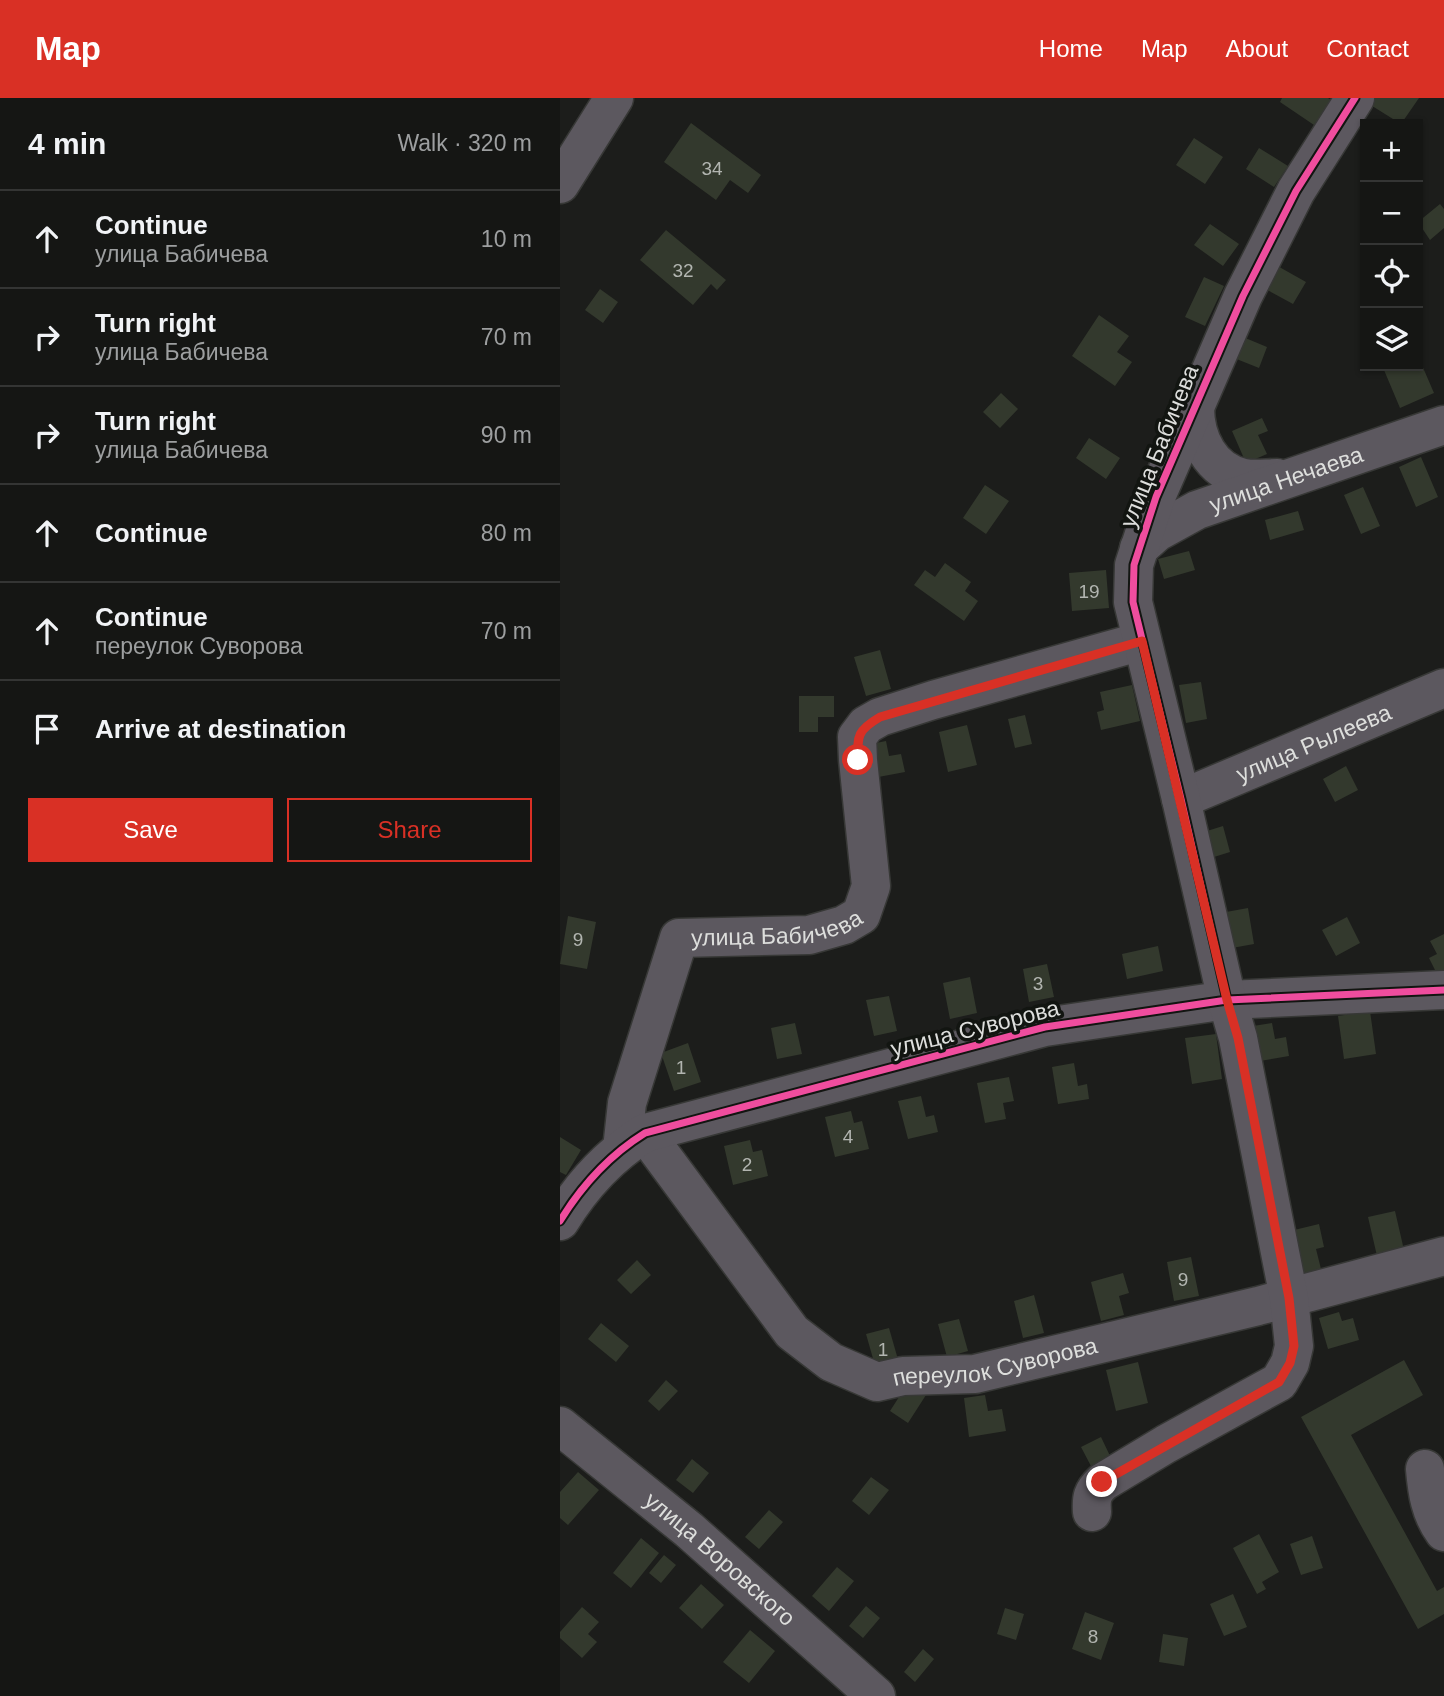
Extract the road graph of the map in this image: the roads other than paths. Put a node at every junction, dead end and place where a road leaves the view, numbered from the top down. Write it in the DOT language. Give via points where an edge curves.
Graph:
graph roads {
  1 [pos="614,98"];
  2 [pos="1355,98"];
  3 [pos="560,184"];
  4 [pos="1195,407"];
  5 [pos="1444,425"];
  6 [pos="1287,478"];
  7 [pos="1139,548"];
  8 [pos="1142,641"];
  9 [pos="1444,688"];
  10 [pos="1181,799"];
  11 [pos="1444,990"];
  12 [pos="1227,1000"];
  13 [pos="633,1141"];
  14 [pos="560,1221"];
  15 [pos="1444,1256"];
  16 [pos="1289,1298"];
  17 [pos="560,1426"];
  18 [pos="1425,1469"];
  19 [pos="1092,1512"];
  20 [pos="1444,1532"];
  21 [pos="876,1696"];
  1 -- 3 [label="street"];
  2 -- 4 [label="street, улица Бабичева" via="1296,191 1243,296"];
  4 -- 6 [label="street" via="1198,435 1221,467 1245,478"];
  4 -- 7 [label="street, улица Бабичева"];
  5 -- 6 [label="street, улица Нечаева"];
  6 -- 7 [label="street, улица Нечаева" via="1198,510 1157,532"];
  7 -- 8 [label="street, улица Бабичева" via="1133,602"];
  8 -- 10 [label="street, улица Бабичева"];
  8 -- 13 [label="street, улица Бабичева" via="933,700 866,725 857,737 871,886 861,915 809,935 679,938 627,1103"];
  9 -- 10 [label="street, улица Рылеева"];
  10 -- 12 [label="street, улица Бабичева"];
  11 -- 12 [label="street, улица Суворова"];
  12 -- 13 [label="street, улица Суворова" via="1045,1027"];
  12 -- 16 [label="street, улица Бабичева"];
  13 -- 14 [label="street, улица Суворова" via="598,1169"];
  13 -- 16 [label="street, переулок Суворова" via="792,1332 831,1362 877,1382 903,1376 975,1374"];
  15 -- 16 [label="street, переулок Суворова"];
  16 -- 19 [label="street" via="1294,1346 1279,1382 1102,1482 1091,1498"];
  17 -- 21 [label="street, улица Воровского" via="689,1530"];
  18 -- 20 [label="street" via="1427,1496"];
}
